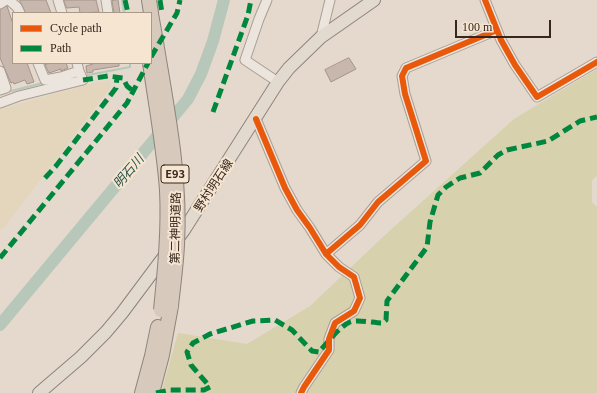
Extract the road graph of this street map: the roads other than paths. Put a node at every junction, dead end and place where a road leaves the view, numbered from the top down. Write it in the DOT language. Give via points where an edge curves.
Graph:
graph roads {
  1 [pos="6,0"];
  2 [pos="10,0"];
  3 [pos="58,0"];
  4 [pos="106,0"];
  5 [pos="139,0"];
  6 [pos="149,0"];
  7 [pos="267,0"];
  8 [pos="330,0"];
  9 [pos="374,0"];
  10 [pos="485,0"];
  11 [pos="0,4"];
  12 [pos="20,12"];
  13 [pos="62,12"];
  14 [pos="108,12"];
  15 [pos="141,12"];
  16 [pos="151,12"];
  17 [pos="152,20"];
  18 [pos="497,30"];
  19 [pos="321,37"];
  20 [pos="597,62"];
  21 [pos="38,64"];
  22 [pos="150,64"];
  23 [pos="78,67"];
  24 [pos="0,71"];
  25 [pos="278,82"];
  26 [pos="0,90"];
  27 [pos="0,103"];
  28 [pos="256,119"];
  29 [pos="326,254"];
  30 [pos="166,308"];
  31 [pos="39,393"];
  32 [pos="142,393"];
  33 [pos="152,393"];
  34 [pos="301,393"];
  1 -- 11 [label="street"];
  2 -- 12 [label="street"];
  3 -- 13 [label="street"];
  4 -- 14 [label="street"];
  5 -- 15 [label="highway"];
  6 -- 16 [label="highway, 第二神明道路 / E93"];
  7 -- 25 [label="street" via="245,60"];
  8 -- 19 [label="street"];
  9 -- 19 [label="main road, 野村明石線"];
  10 -- 18 [label="street"];
  17 -- 30 [label="highway, 第二神明道路 / E93, bridge" via="171,129 177,194 177,245"];
  18 -- 20 [label="street" via="515,65 537,97"];
  18 -- 29 [label="street" via="406,68 402,76 405,94 426,161 378,202 360,225"];
  19 -- 25 [label="main road, 野村明石線"];
  21 -- 23 [label="street" via="45,80 61,77"];
  22 -- 30 [label="highway, 第二神明道路 / E93, bridge" via="162,137 167,191"];
  23 -- 27 [label="street" via="83,80"];
  24 -- 26 [label="street" via="6,88"];
  25 -- 28 [label="main road, 野村明石線"];
  28 -- 29 [label="street" via="285,188"];
  28 -- 31 [label="main road, 野村明石線" via="184,230 122,312 81,357"];
  29 -- 34 [label="street" via="354,277 360,298 354,311 335,323 329,339 329,350"];
  30 -- 32 [label="highway, 第二神明道路 / E93"];
  30 -- 33 [label="highway, 第二神明道路 / E93" via="162,355"];
}
